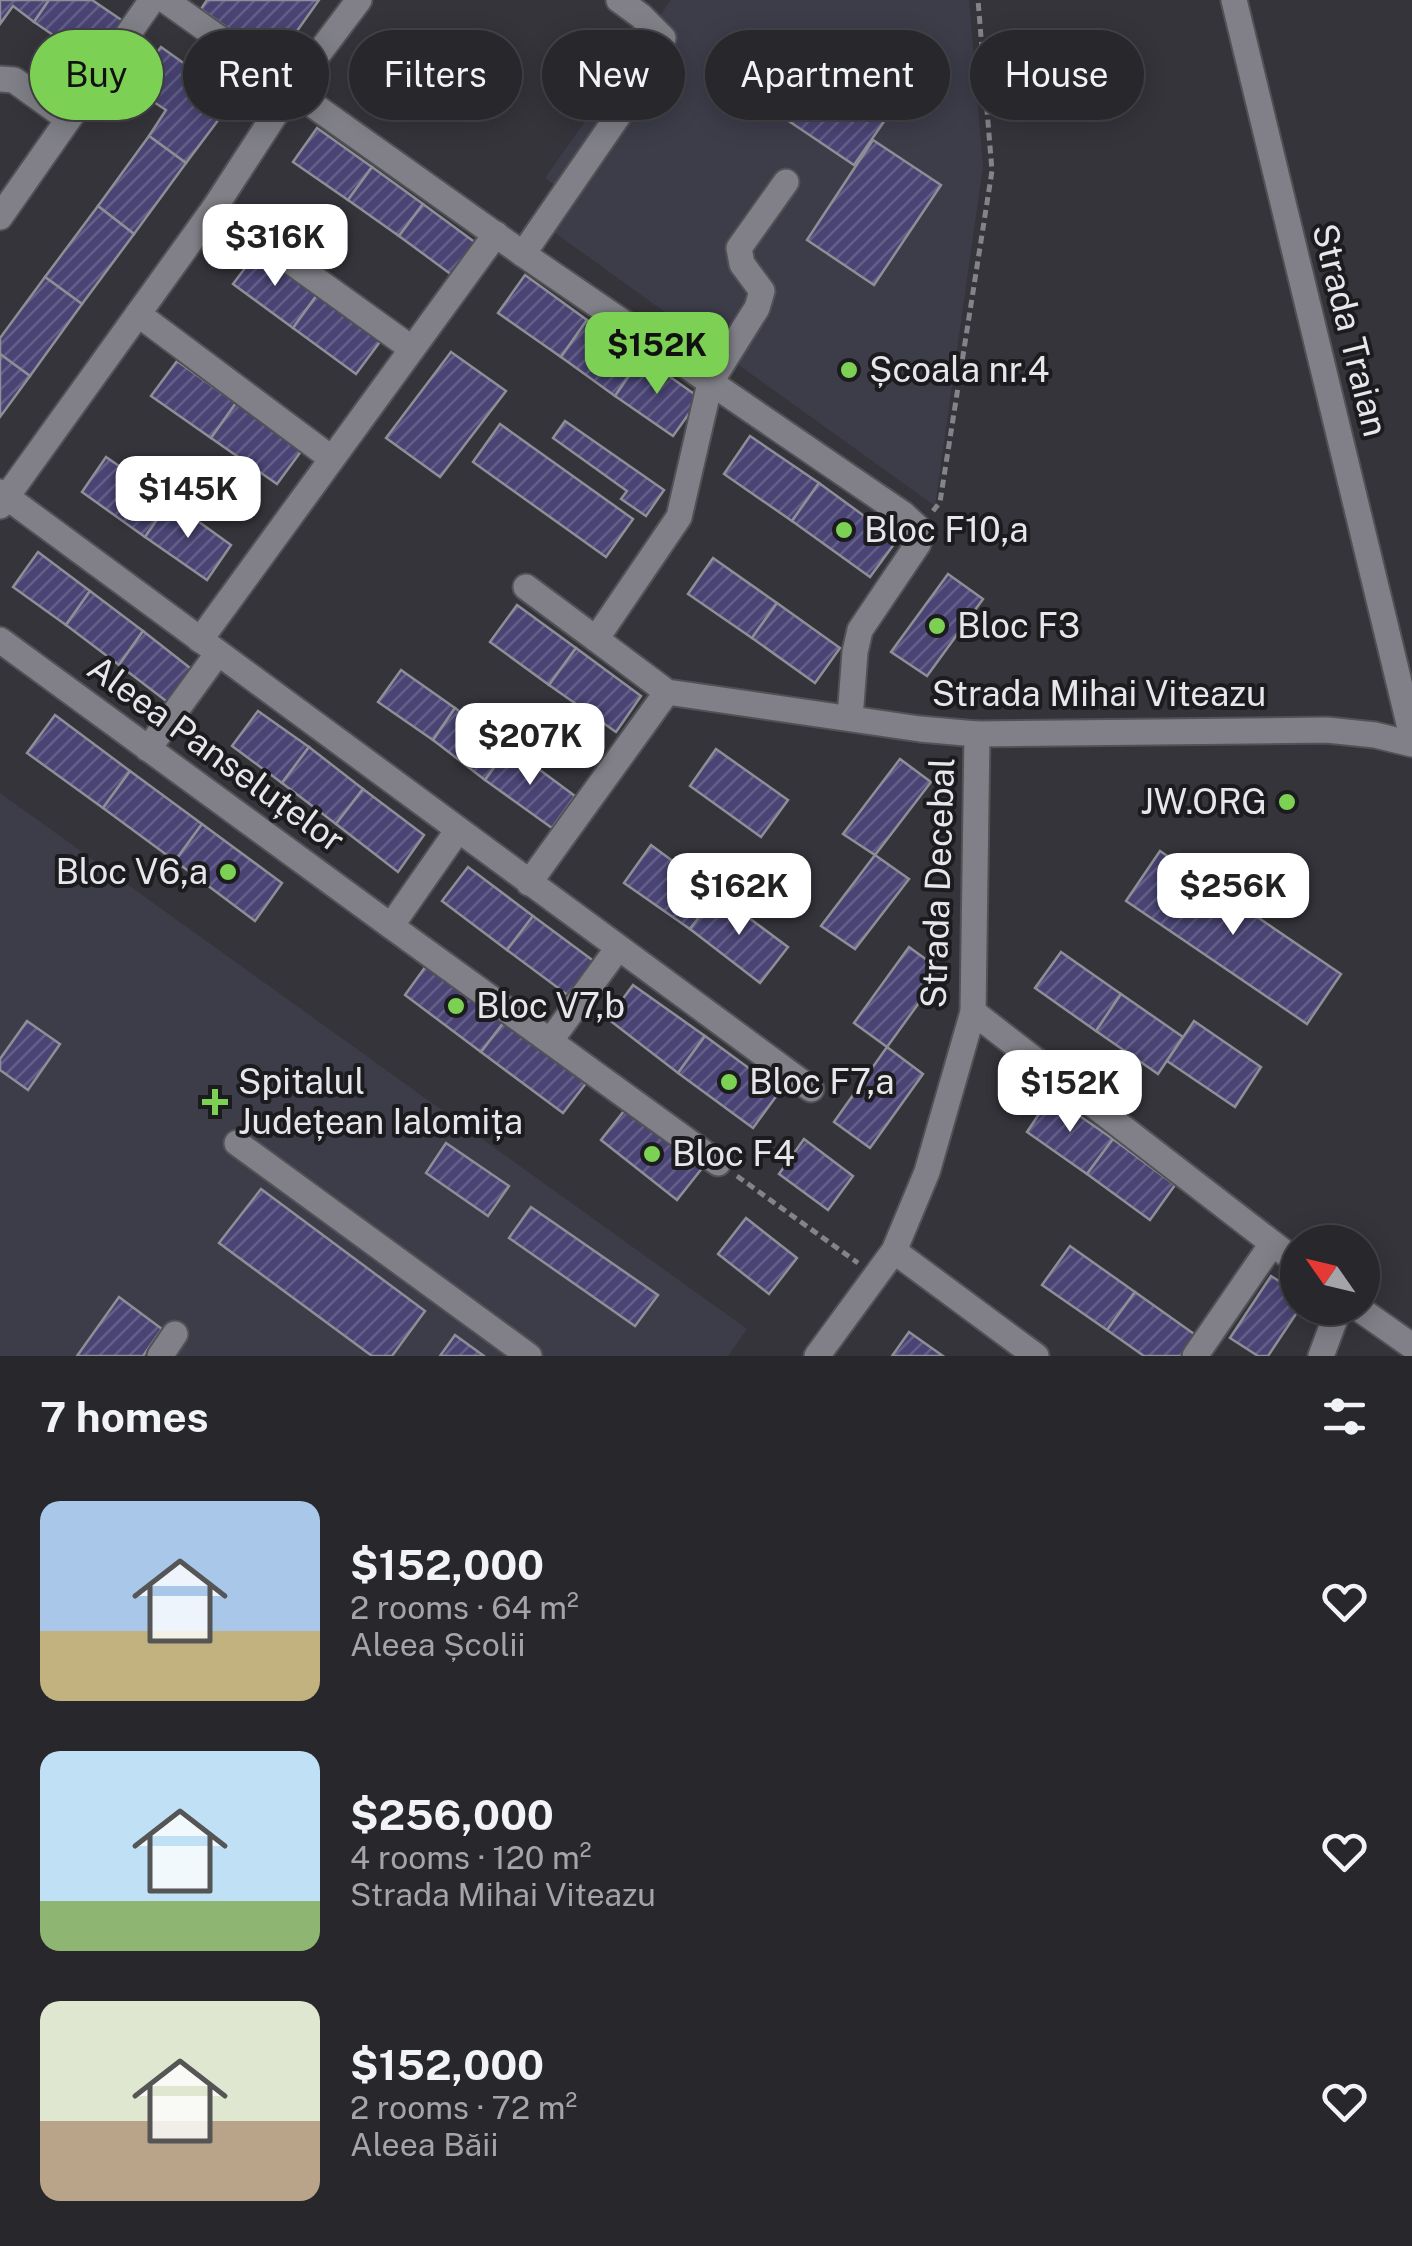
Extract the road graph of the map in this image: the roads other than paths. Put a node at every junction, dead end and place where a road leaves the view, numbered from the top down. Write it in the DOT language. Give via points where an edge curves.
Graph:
graph roads {
  1 [pos="152,0"];
  2 [pos="165,0"];
  3 [pos="359,0"];
  4 [pos="619,0"];
  5 [pos="1234,0"];
  6 [pos="131,30"];
  7 [pos="207,30"];
  8 [pos="329,40"];
  9 [pos="0,79"];
  10 [pos="30,92"];
  11 [pos="329,117"];
  12 [pos="67,120"];
  13 [pos="271,120"];
  14 [pos="786,182"];
  15 [pos="214,208"];
  16 [pos="0,218"];
  17 [pos="496,234"];
  18 [pos="523,254"];
  19 [pos="138,314"];
  20 [pos="411,348"];
  21 [pos="710,383"];
  22 [pos="331,458"];
  23 [pos="2,498"];
  24 [pos="526,588"];
  25 [pos="596,639"];
  26 [pos="0,640"];
  27 [pos="209,646"];
  28 [pos="666,692"];
  29 [pos="850,718"];
  30 [pos="977,734"];
  31 [pos="1412,736"];
  32 [pos="1412,744"];
  33 [pos="148,749"];
  34 [pos="458,830"];
  35 [pos="529,882"];
  36 [pos="391,926"];
  37 [pos="618,948"];
  38 [pos="972,1012"];
  39 [pos="551,1040"];
  40 [pos="810,1089"];
  41 [pos="237,1143"];
  42 [pos="718,1163"];
  43 [pos="1272,1244"];
  44 [pos="1280,1250"];
  45 [pos="894,1251"];
  46 [pos="1380,1323"];
  47 [pos="1333,1325"];
  48 [pos="175,1334"];
  49 [pos="1412,1346"];
  50 [pos="160,1356"];
  51 [pos="529,1356"];
  52 [pos="817,1356"];
  53 [pos="1036,1356"];
  54 [pos="1194,1356"];
  55 [pos="1321,1356"];
  1 -- 6 [label="street"];
  2 -- 7 [label="street"];
  3 -- 8 [label="street"];
  4 -- 18 [label="street" via="663,38 658,58"];
  5 -- 31 [label="street, Strada Traian"];
  9 -- 10 [label="street"];
  11 -- 17 [label="street"];
  12 -- 16 [label="street"];
  13 -- 15 [label="street"];
  14 -- 21 [label="street" via="739,248 762,291"];
  15 -- 19 [label="street"];
  15 -- 20 [label="street"];
  17 -- 18 [label="street"];
  17 -- 20 [label="street"];
  18 -- 21 [label="street"];
  19 -- 22 [label="street"];
  19 -- 23 [label="street"];
  20 -- 22 [label="street"];
  21 -- 25 [label="street" via="679,517"];
  21 -- 29 [label="street" via="918,528 918,544 860,630"];
  22 -- 27 [label="street"];
  23 -- 27 [label="street"];
  24 -- 25 [label="street"];
  25 -- 28 [label="street"];
  26 -- 33 [label="street, Aleea Panseluțelor"];
  27 -- 33 [label="street"];
  27 -- 34 [label="street"];
  28 -- 29 [label="street, Strada Mihai Viteazu"];
  28 -- 35 [label="street"];
  29 -- 30 [label="street, Strada Mihai Viteazu"];
  30 -- 32 [label="street, Strada Mihai Viteazu" via="1327,730"];
  30 -- 38 [label="street, Strada Decebal"];
  33 -- 36 [label="street, Aleea Panseluțelor"];
  34 -- 35 [label="street"];
  34 -- 36 [label="street"];
  35 -- 37 [label="street"];
  36 -- 39 [label="street, Aleea Panseluțelor"];
  37 -- 39 [label="street"];
  37 -- 40 [label="street"];
  38 -- 43 [label="street"];
  38 -- 45 [label="street, Strada Decebal" via="927,1172"];
  39 -- 42 [label="street, Aleea Panseluțelor"];
  41 -- 51 [label="street"];
  43 -- 44 [label="street"];
  43 -- 54 [label="street"];
  45 -- 52 [label="street, Strada Decebal"];
  45 -- 53 [label="street"];
  46 -- 49 [label="street"];
  47 -- 55 [label="street"];
  48 -- 50 [label="street"];
}
